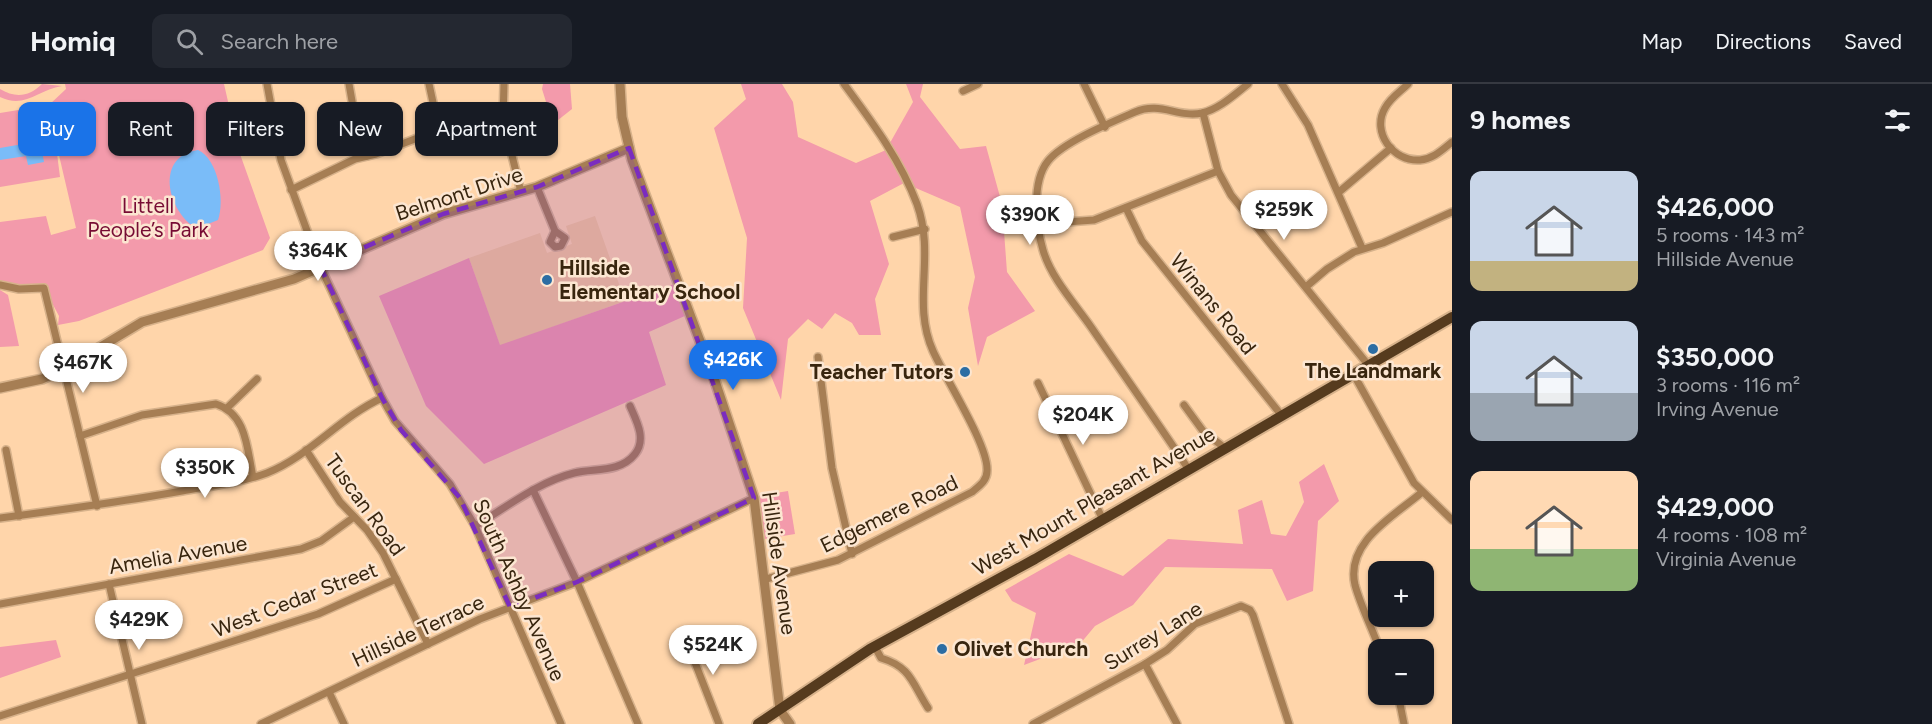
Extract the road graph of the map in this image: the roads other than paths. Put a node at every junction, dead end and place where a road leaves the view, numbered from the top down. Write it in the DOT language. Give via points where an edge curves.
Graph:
graph roads {
  1 [pos="267,84"];
  2 [pos="349,84"];
  3 [pos="429,84"];
  4 [pos="504,84"];
  5 [pos="620,84"];
  6 [pos="844,84"];
  7 [pos="978,84"];
  8 [pos="1084,84"];
  9 [pos="1248,84"];
  10 [pos="1282,84"];
  11 [pos="1408,84"];
  12 [pos="963,92"];
  13 [pos="352,102"];
  14 [pos="433,102"];
  15 [pos="503,102"];
  16 [pos="1203,113"];
  17 [pos="1105,127"];
  18 [pos="1452,142"];
  19 [pos="629,148"];
  20 [pos="1390,148"];
  21 [pos="367,156"];
  22 [pos="512,156"];
  23 [pos="1218,171"];
  24 [pos="537,187"];
  25 [pos="291,190"];
  26 [pos="521,192"];
  27 [pos="1339,192"];
  28 [pos="1126,208"];
  29 [pos="1452,212"];
  30 [pos="1039,224"];
  31 [pos="925,229"];
  32 [pos="555,231"];
  33 [pos="893,237"];
  34 [pos="1362,248"];
  35 [pos="320,266"];
  36 [pos="0,285"];
  37 [pos="1306,286"];
  38 [pos="1452,316"];
  39 [pos="818,357"];
  40 [pos="1369,366"];
  41 [pos="64,369"];
  42 [pos="1354,375"];
  43 [pos="257,379"];
  44 [pos="1038,383"];
  45 [pos="0,388"];
  46 [pos="382,398"];
  47 [pos="1184,405"];
  48 [pos="630,406"];
  49 [pos="227,408"];
  50 [pos="1282,416"];
  51 [pos="80,435"];
  52 [pos="1226,448"];
  53 [pos="6,450"];
  54 [pos="306,450"];
  55 [pos="1189,470"];
  56 [pos="254,477"];
  57 [pos="533,490"];
  58 [pos="1421,493"];
  59 [pos="754,498"];
  60 [pos="97,506"];
  61 [pos="19,516"];
  62 [pos="354,517"];
  63 [pos="0,518"];
  64 [pos="1103,520"];
  65 [pos="1452,520"];
  66 [pos="475,526"];
  67 [pos="852,554"];
  68 [pos="396,579"];
  69 [pos="766,579"];
  70 [pos="577,582"];
  71 [pos="109,584"];
  72 [pos="0,604"];
  73 [pos="510,607"];
  74 [pos="685,637"];
  75 [pos="1376,639"];
  76 [pos="428,644"];
  77 [pos="874,646"];
  78 [pos="1145,664"];
  79 [pos="132,676"];
  80 [pos="329,692"];
  81 [pos="1400,705"];
  82 [pos="928,708"];
  83 [pos="780,710"];
  84 [pos="0,716"];
  85 [pos="560,722"];
  86 [pos="142,724"];
  87 [pos="261,724"];
  88 [pos="344,724"];
  89 [pos="550,724"];
  90 [pos="638,724"];
  91 [pos="719,724"];
  92 [pos="758,724"];
  93 [pos="790,724"];
  94 [pos="1033,724"];
  95 [pos="1177,724"];
  96 [pos="1289,724"];
  97 [pos="1404,724"];
  1 -- 25 [label="street, South Ashby Avenue" via="281,160"];
  2 -- 13 [label="street"];
  3 -- 14 [label="street"];
  4 -- 15 [label="street"];
  5 -- 19 [label="street, Hillside Avenue"];
  6 -- 31 [label="street, Edgemere Road" via="885,141 907,180"];
  7 -- 12 [label="street"];
  8 -- 17 [label="street"];
  9 -- 16 [label="street" via="1223,104"];
  10 -- 27 [label="street" via="1308,125"];
  11 -- 20 [label="street" via="1385,107 1382,116 1383,135"];
  16 -- 17 [label="street" via="1147,108"];
  16 -- 23 [label="street"];
  17 -- 30 [label="street" via="1062,149 1048,161 1038,185"];
  18 -- 20 [label="street" via="1435,156 1421,160 1402,159"];
  19 -- 24 [label="street, Belmont Drive"];
  19 -- 59 [label="street, Hillside Avenue"];
  20 -- 27 [label="street"];
  21 -- 25 [label="street"];
  22 -- 26 [label="street"];
  23 -- 28 [label="street"];
  23 -- 37 [label="street" via="1240,208"];
  24 -- 26 [label="street, Belmont Drive"];
  24 -- 32 [label="street"];
  25 -- 35 [label="street, South Ashby Avenue"];
  26 -- 35 [label="street, Belmont Drive" via="443,214"];
  27 -- 34 [label="street"];
  28 -- 30 [label="street" via="1084,222"];
  28 -- 50 [label="street, Winans Road" via="1142,241"];
  29 -- 34 [label="street" via="1383,243"];
  30 -- 55 [label="street" via="1043,249 1055,273"];
  31 -- 33 [label="street"];
  31 -- 67 [label="street, Edgemere Road" via="924,322 942,372 984,450 988,473 972,492"];
  34 -- 37 [label="street"];
  35 -- 41 [label="street, Belmont Drive" via="283,283 142,322"];
  35 -- 46 [label="street, South Ashby Avenue"];
  36 -- 41 [label="street" via="44,288"];
  37 -- 40 [label="street"];
  38 -- 40 [label="main road, West Mount Pleasant Avenue"];
  39 -- 67 [label="street" via="832,468"];
  40 -- 42 [label="main road, West Mount Pleasant Avenue"];
  41 -- 45 [label="street, Belmont Drive" via="42,379"];
  41 -- 51 [label="street"];
  42 -- 50 [label="main road, West Mount Pleasant Avenue"];
  42 -- 58 [label="street"];
  43 -- 49 [label="street"];
  44 -- 64 [label="street"];
  46 -- 54 [label="street" via="362,407"];
  46 -- 66 [label="street, South Ashby Avenue" via="407,437 450,484"];
  47 -- 52 [label="street" via="1203,431"];
  48 -- 57 [label="street" via="640,432 634,456 618,467 573,474"];
  49 -- 51 [label="street" via="208,404 142,415"];
  49 -- 56 [label="street" via="241,424"];
  50 -- 52 [label="main road, West Mount Pleasant Avenue"];
  51 -- 60 [label="street"];
  52 -- 55 [label="main road, West Mount Pleasant Avenue"];
  53 -- 61 [label="street"];
  54 -- 56 [label="street"];
  54 -- 62 [label="street, Tuscan Road"];
  55 -- 64 [label="main road, West Mount Pleasant Avenue"];
  56 -- 60 [label="street"];
  57 -- 66 [label="street"];
  57 -- 70 [label="street"];
  58 -- 65 [label="street"];
  58 -- 75 [label="street" via="1373,533 1355,560 1355,584"];
  59 -- 69 [label="street, Hillside Avenue"];
  59 -- 70 [label="street, Hillside Terrace"];
  60 -- 61 [label="street"];
  61 -- 63 [label="street"];
  62 -- 68 [label="street, Tuscan Road" via="372,538"];
  62 -- 71 [label="street, Amelia Avenue" via="321,541 301,549"];
  64 -- 77 [label="main road, West Mount Pleasant Avenue"];
  66 -- 73 [label="street, South Ashby Avenue"];
  67 -- 69 [label="street, Edgemere Road"];
  68 -- 76 [label="street, Tuscan Road"];
  68 -- 79 [label="street, West Cedar Street" via="318,614"];
  69 -- 83 [label="street, Hillside Avenue"];
  70 -- 73 [label="street, Hillside Terrace"];
  70 -- 90 [label="street"];
  71 -- 72 [label="street, Amelia Avenue"];
  71 -- 79 [label="street"];
  73 -- 76 [label="street, Hillside Terrace"];
  73 -- 85 [label="street, South Ashby Avenue"];
  74 -- 91 [label="street"];
  76 -- 80 [label="street, Hillside Terrace"];
  77 -- 82 [label="street" via="881,658 897,662 907,670"];
  77 -- 83 [label="main road, West Mount Pleasant Avenue"];
  78 -- 94 [label="street, Surrey Lane"];
  78 -- 95 [label="street"];
  78 -- 96 [label="street, Surrey Lane" via="1195,624 1246,607 1253,615"];
  79 -- 84 [label="street, West Cedar Street"];
  79 -- 86 [label="street"];
  80 -- 87 [label="street, Hillside Terrace"];
  80 -- 88 [label="street"];
  81 -- 97 [label="street"];
  83 -- 92 [label="main road, West Mount Pleasant Avenue"];
  83 -- 93 [label="street"];
  85 -- 89 [label="street"];
}
